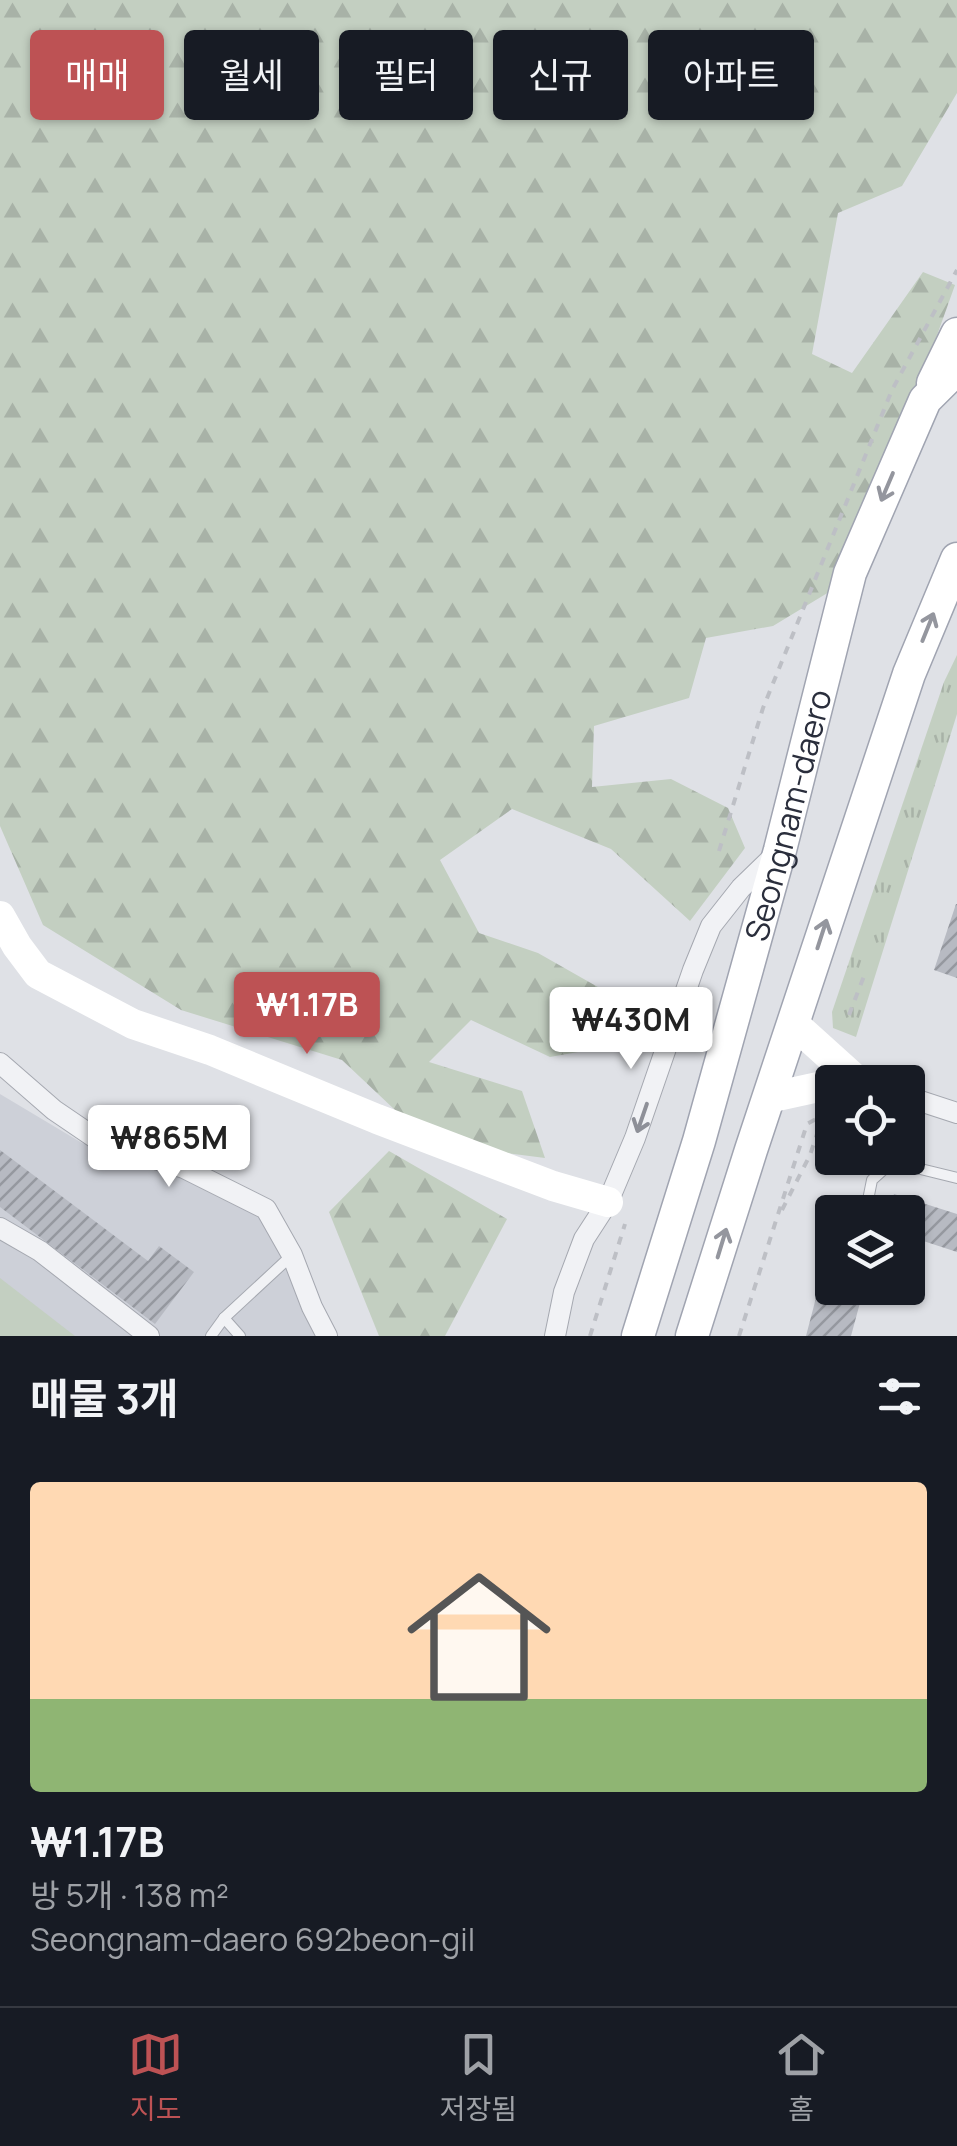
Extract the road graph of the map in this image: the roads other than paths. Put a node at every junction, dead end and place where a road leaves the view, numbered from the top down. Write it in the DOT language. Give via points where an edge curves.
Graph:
graph roads {
  1 [pos="957,334"];
  2 [pos="957,368"];
  3 [pos="925,400"];
  4 [pos="957,559"];
  5 [pos="780,850"];
  6 [pos="0,916"];
  7 [pos="793,1024"];
  8 [pos="0,1062"];
  9 [pos="832,1065"];
  10 [pos="815,1089"];
  11 [pos="768,1098"];
  12 [pos="925,1103"];
  13 [pos="957,1113"];
  14 [pos="957,1178"];
  15 [pos="869,1195"];
  16 [pos="608,1202"];
  17 [pos="0,1228"];
  18 [pos="292,1254"];
  19 [pos="224,1318"];
  20 [pos="149,1336"];
  21 [pos="211,1336"];
  22 [pos="240,1336"];
  23 [pos="327,1336"];
  24 [pos="555,1336"];
  25 [pos="638,1336"];
  26 [pos="692,1336"];
  1 -- 3 [label="main road"];
  2 -- 3 [label="main road, Seongnam-daero"];
  3 -- 5 [label="main road, Seongnam-daero, one-way" via="850,574"];
  7 -- 4 [label="main road, Seongnam-daero, one-way" via="909,674"];
  5 -- 16 [label="street, one-way" via="711,926"];
  5 -- 25 [label="main road, Seongnam-daero"];
  6 -- 16 [label="street" via="38,974 133,1024"];
  7 -- 9 [label="street"];
  7 -- 11 [label="main road, Seongnam-daero"];
  8 -- 18 [label="street" via="102,1142 184,1168 266,1209"];
  10 -- 11 [label="street"];
  26 -- 11 [label="main road, Seongnam-daero, one-way"];
  12 -- 13 [label="street"];
  14 -- 15 [label="lane" via="892,1162 872,1180"];
  16 -- 24 [label="street" via="584,1238"];
  17 -- 20 [label="street"];
  18 -- 19 [label="lane"];
  18 -- 23 [label="street"];
  19 -- 21 [label="lane"];
  19 -- 22 [label="lane"];
}
